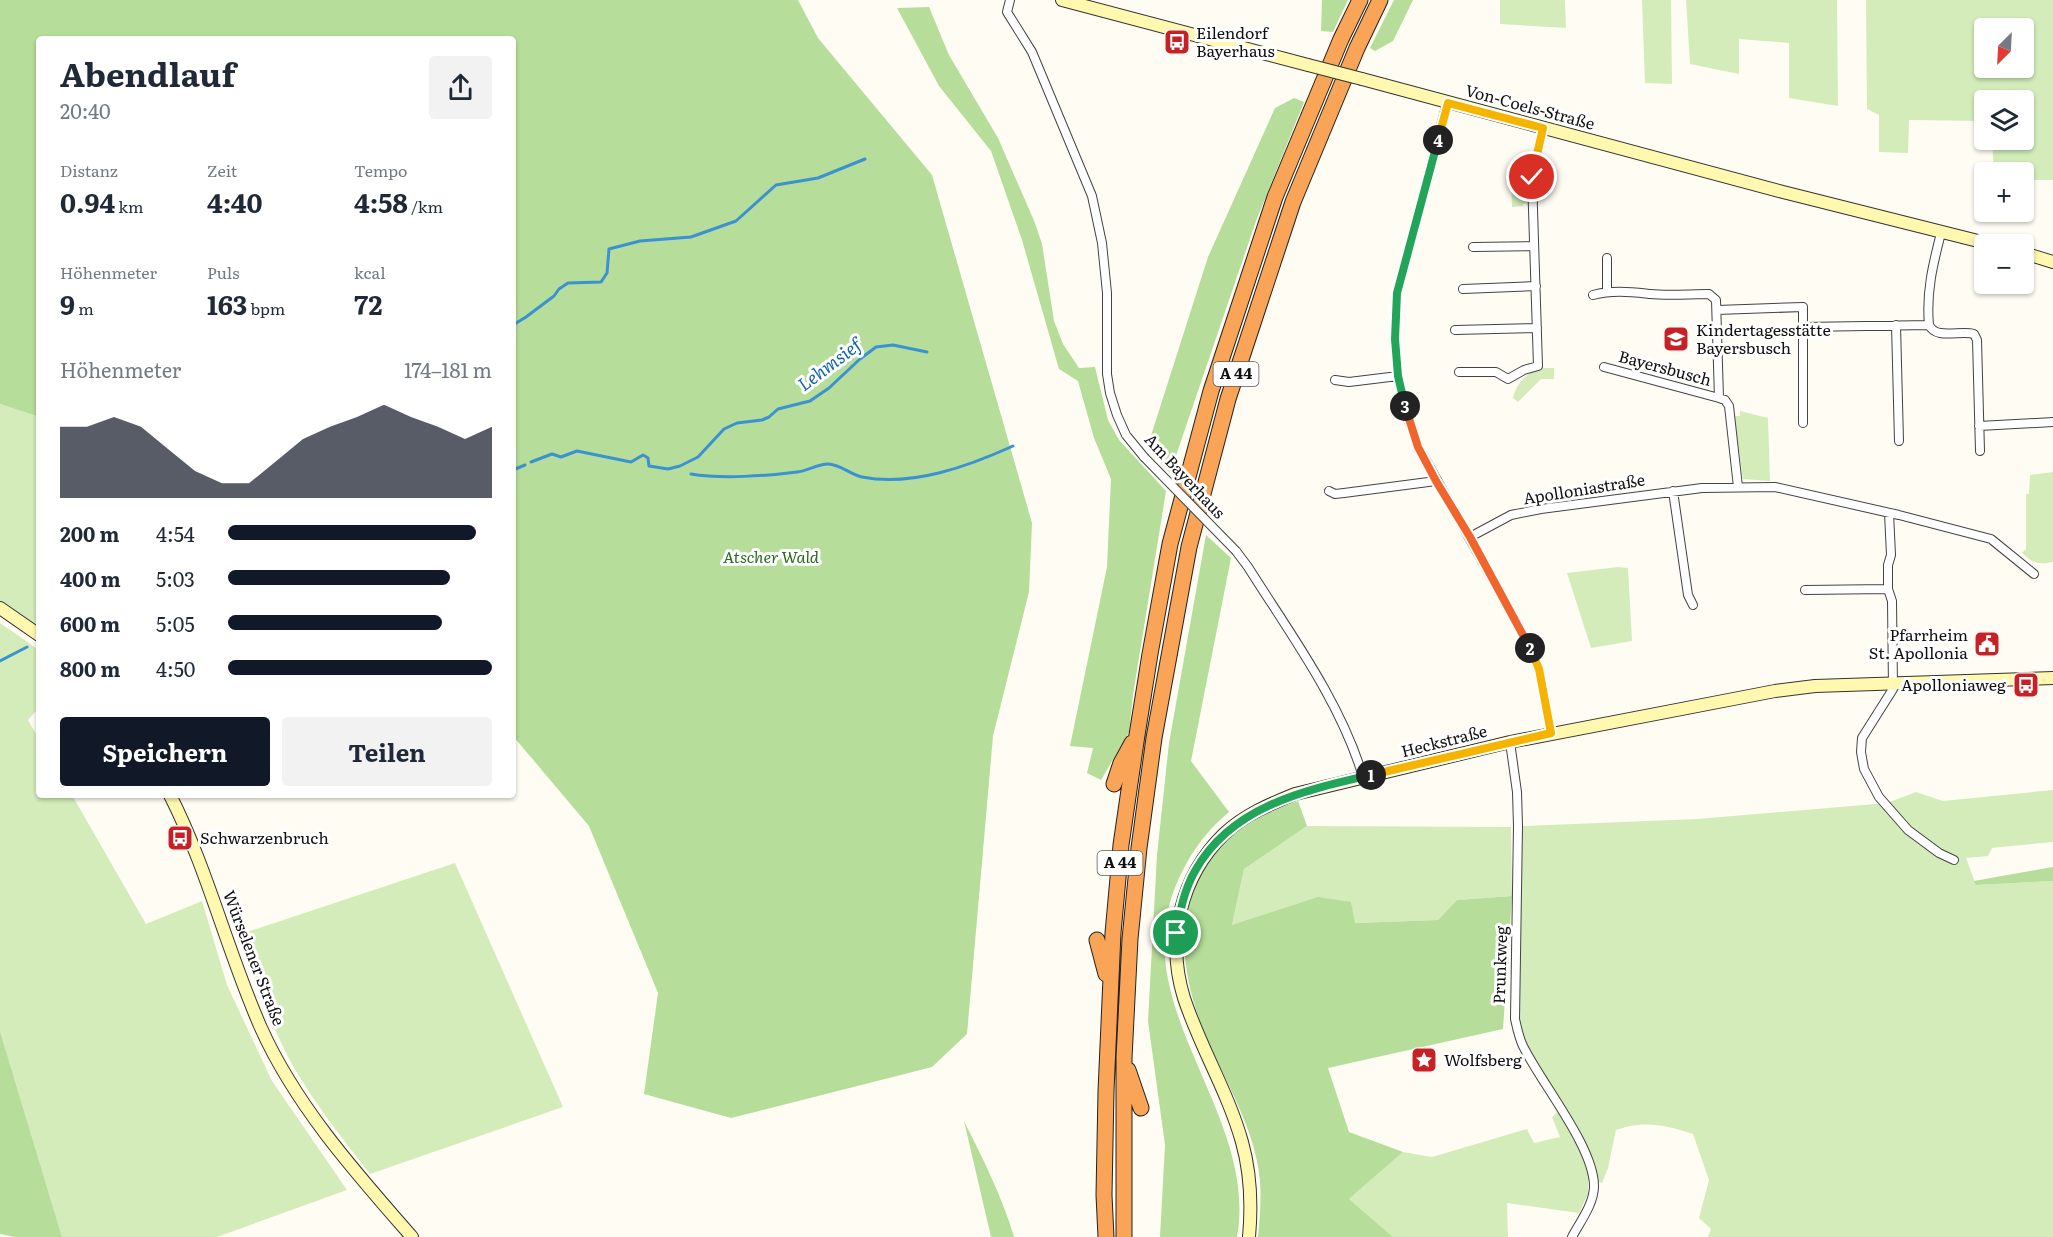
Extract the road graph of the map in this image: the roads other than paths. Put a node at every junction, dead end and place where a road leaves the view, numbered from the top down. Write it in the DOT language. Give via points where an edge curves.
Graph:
graph roads {
  1 [pos="1010,0"];
  2 [pos="1062,0"];
  3 [pos="1360,0"];
  4 [pos="1380,0"];
  5 [pos="1448,103"];
  6 [pos="1543,128"];
  7 [pos="1941,233"];
  8 [pos="1974,240"];
  9 [pos="1534,246"];
  10 [pos="1473,247"];
  11 [pos="2034,256"];
  12 [pos="1607,258"];
  13 [pos="2053,262"];
  14 [pos="1536,286"];
  15 [pos="1463,289"];
  16 [pos="1607,291"];
  17 [pos="1593,295"];
  18 [pos="1717,310"];
  19 [pos="1896,325"];
  20 [pos="1929,325"];
  21 [pos="1803,327"];
  22 [pos="1537,328"];
  23 [pos="1455,330"];
  24 [pos="1604,367"];
  25 [pos="1459,372"];
  26 [pos="1398,376"];
  27 [pos="1335,380"];
  28 [pos="1719,398"];
  29 [pos="2053,422"];
  30 [pos="1803,423"];
  31 [pos="1979,426"];
  32 [pos="1899,441"];
  33 [pos="1980,451"];
  34 [pos="1436,481"];
  35 [pos="1738,487"];
  36 [pos="1329,491"];
  37 [pos="1673,491"];
  38 [pos="1889,513"];
  39 [pos="1470,537"];
  40 [pos="2034,574"];
  41 [pos="1888,589"];
  42 [pos="1805,590"];
  43 [pos="1693,605"];
  44 [pos="0,608"];
  45 [pos="36,633"];
  46 [pos="2053,678"];
  47 [pos="1893,683"];
  48 [pos="1551,733"];
  49 [pos="1137,735"];
  50 [pos="1510,742"];
  51 [pos="1363,777"];
  52 [pos="1114,784"];
  53 [pos="171,798"];
  54 [pos="1954,860"];
  55 [pos="1097,940"];
  56 [pos="1110,992"];
  57 [pos="1124,1058"];
  58 [pos="1140,1108"];
  59 [pos="412,1237"];
  60 [pos="1106,1237"];
  61 [pos="1124,1237"];
  62 [pos="1249,1237"];
  63 [pos="1572,1237"];
  1 -- 51 [label="street, Am Bayerhaus, bridge" via="1007,12 1032,52 1092,196 1106,283 1107,374 1125,435 1248,567 1313,670 1354,748"];
  2 -- 5 [label="main road, Von-Coels-Straße, bridge"];
  3 -- 49 [label="highway, A 44" via="1275,197 1211,391 1170,544"];
  4 -- 57 [label="highway, A 44" via="1293,202 1228,399 1189,547 1141,836 1130,939"];
  5 -- 6 [label="main road, Von-Coels-Straße"];
  5 -- 26 [label="street" via="1397,293"];
  6 -- 7 [label="main road, Von-Coels-Straße"];
  6 -- 9 [label="street" via="1532,177"];
  7 -- 8 [label="main road, Von-Coels-Straße"];
  7 -- 20 [label="street" via="1927,294"];
  9 -- 10 [label="street"];
  9 -- 14 [label="street"];
  11 -- 13 [label="main road"];
  12 -- 16 [label="street"];
  14 -- 15 [label="street"];
  14 -- 22 [label="street"];
  16 -- 17 [label="street"];
  16 -- 18 [label="street" via="1709,294 1716,300"];
  18 -- 21 [label="street" via="1803,307"];
  18 -- 28 [label="street"];
  19 -- 20 [label="street"];
  19 -- 21 [label="street"];
  19 -- 32 [label="street"];
  20 -- 31 [label="street" via="1938,333 1968,332 1977,340"];
  21 -- 30 [label="street"];
  22 -- 23 [label="street"];
  22 -- 25 [label="street" via="1538,366 1508,379 1496,372"];
  24 -- 28 [label="street, Bayersbusch"];
  26 -- 27 [label="street"];
  26 -- 34 [label="street" via="1418,447"];
  28 -- 35 [label="street" via="1729,406"];
  29 -- 31 [label="street"];
  31 -- 33 [label="street"];
  34 -- 36 [label="street" via="1335,494"];
  34 -- 39 [label="street"];
  35 -- 37 [label="street, Apolloniastraße"];
  35 -- 38 [label="street, Apolloniastraße" via="1775,487"];
  37 -- 39 [label="street, Apolloniastraße" via="1511,515"];
  37 -- 43 [label="street" via="1688,595"];
  38 -- 40 [label="street, Apolloniastraße" via="1991,539"];
  38 -- 41 [label="street"];
  39 -- 48 [label="street" via="1539,669"];
  41 -- 42 [label="street"];
  41 -- 47 [label="street" via="1892,601"];
  44 -- 45 [label="main road"];
  46 -- 47 [label="main road, Heckstraße"];
  47 -- 48 [label="main road, Heckstraße" via="1775,691"];
  47 -- 54 [label="street" via="1893,690 1862,738 1864,769 1879,797 1908,830"];
  48 -- 50 [label="main road, Heckstraße"];
  49 -- 52 [label="highway"];
  49 -- 56 [label="highway, A 44" via="1121,844"];
  50 -- 51 [label="main road, Heckstraße"];
  50 -- 63 [label="street, Prunkweg" via="1518,826 1515,1019 1522,1045 1592,1171 1592,1200"];
  51 -- 62 [label="main road, Heckstraße" via="1295,794 1244,818 1207,853 1194,871 1181,903 1176,933 1181,985 1243,1144 1250,1177"];
  53 -- 59 [label="main road, Würselener Straße" via="209,886 254,1011 279,1061 326,1134"];
  55 -- 56 [label="highway"];
  56 -- 60 [label="highway, A 44"];
  57 -- 58 [label="highway"];
  57 -- 61 [label="highway, A 44"];
}
